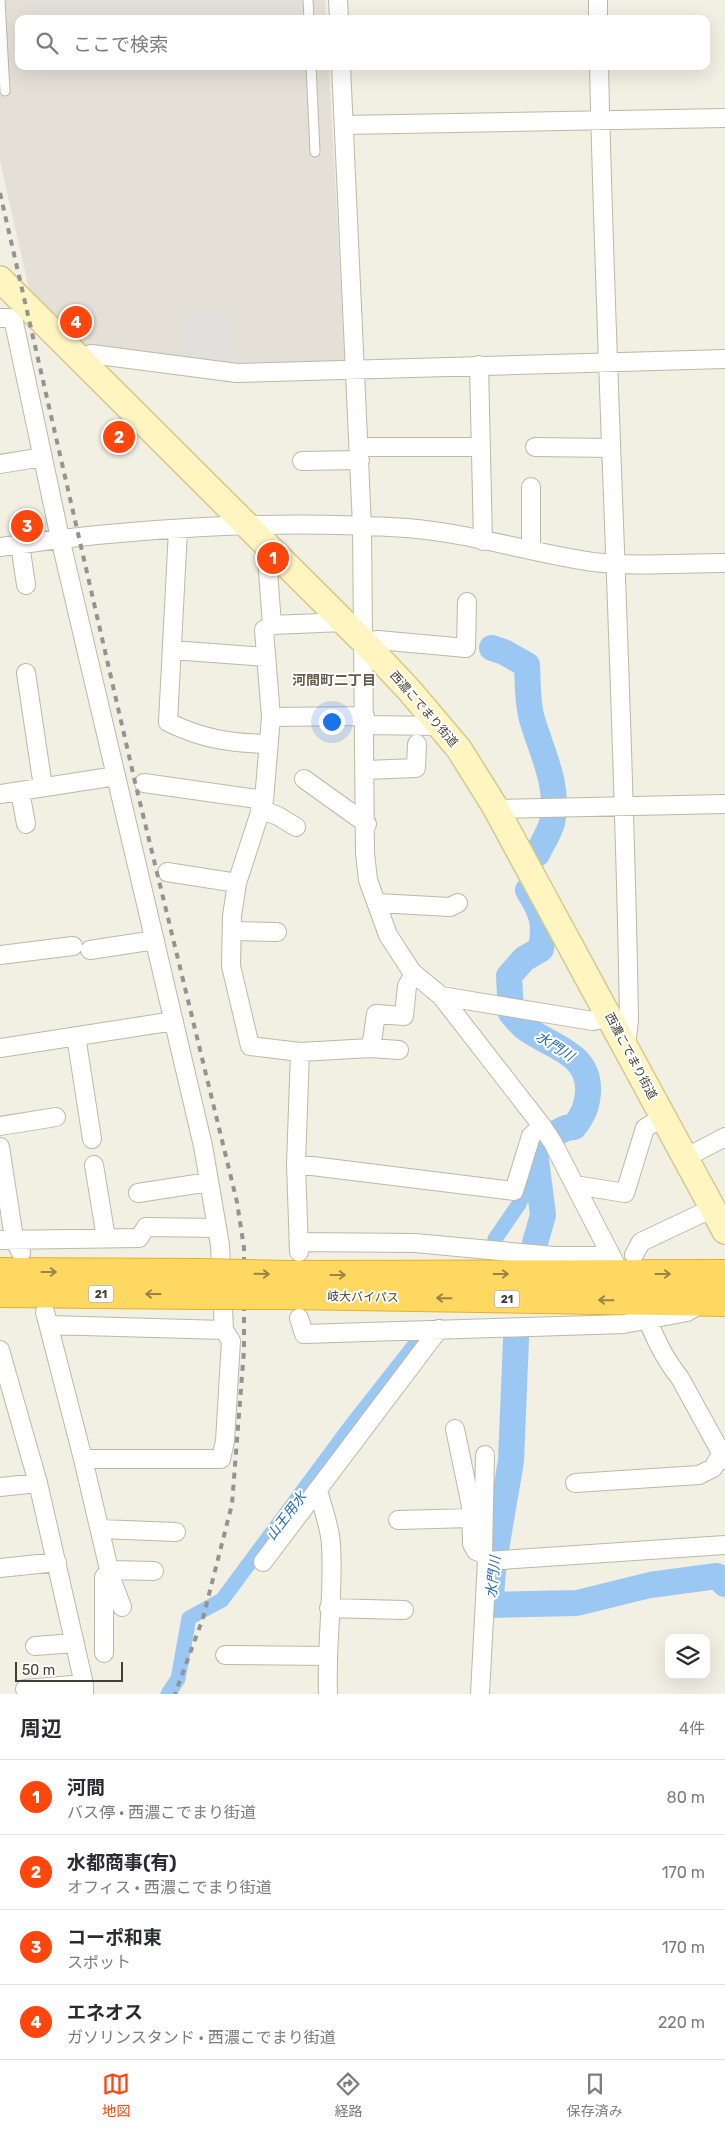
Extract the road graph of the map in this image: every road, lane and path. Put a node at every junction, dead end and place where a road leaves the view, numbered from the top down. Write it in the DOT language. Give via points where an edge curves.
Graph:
graph roads {
  1 [pos="0,0"];
  2 [pos="308,0"];
  3 [pos="338,0"];
  4 [pos="598,0"];
  5 [pos="308,15"];
  6 [pos="339,15"];
  7 [pos="598,15"];
  8 [pos="311,70"];
  9 [pos="341,70"];
  10 [pos="599,70"];
  11 [pos="5,90"];
  12 [pos="725,118"];
  13 [pos="600,121"];
  14 [pos="344,125"];
  15 [pos="316,152"];
  16 [pos="0,279"];
  17 [pos="0,318"];
  18 [pos="725,359"];
  19 [pos="82,360"];
  20 [pos="608,361"];
  21 [pos="479,365"];
  22 [pos="356,369"];
  23 [pos="481,447"];
  24 [pos="535,447"];
  25 [pos="611,448"];
  26 [pos="360,454"];
  27 [pos="43,458"];
  28 [pos="302,461"];
  29 [pos="0,464"];
  30 [pos="531,487"];
  31 [pos="247,525"];
  32 [pos="362,526"];
  33 [pos="178,530"];
  34 [pos="60,538"];
  35 [pos="483,541"];
  36 [pos="20,544"];
  37 [pos="266,544"];
  38 [pos="0,547"];
  39 [pos="531,549"];
  40 [pos="725,562"];
  41 [pos="614,564"];
  42 [pos="26,585"];
  43 [pos="467,602"];
  44 [pos="344,622"];
  45 [pos="272,625"];
  46 [pos="364,642"];
  47 [pos="172,650"];
  48 [pos="266,657"];
  49 [pos="26,673"];
  50 [pos="271,717"];
  51 [pos="366,721"];
  52 [pos="440,726"];
  53 [pos="268,744"];
  54 [pos="417,744"];
  55 [pos="366,770"];
  56 [pos="116,776"];
  57 [pos="304,779"];
  58 [pos="144,783"];
  59 [pos="43,787"];
  60 [pos="20,791"];
  61 [pos="0,794"];
  62 [pos="725,804"];
  63 [pos="262,805"];
  64 [pos="626,807"];
  65 [pos="496,809"];
  66 [pos="26,824"];
  67 [pos="367,824"];
  68 [pos="296,827"];
  69 [pos="167,872"];
  70 [pos="237,883"];
  71 [pos="458,903"];
  72 [pos="377,904"];
  73 [pos="232,930"];
  74 [pos="277,932"];
  75 [pos="155,940"];
  76 [pos="0,955"];
  77 [pos="414,974"];
  78 [pos="441,996"];
  79 [pos="610,1017"];
  80 [pos="174,1021"];
  81 [pos="76,1036"];
  82 [pos="626,1047"];
  83 [pos="0,1048"];
  84 [pos="371,1048"];
  85 [pos="399,1050"];
  86 [pos="300,1052"];
  87 [pos="56,1117"];
  88 [pos="664,1117"];
  89 [pos="0,1126"];
  90 [pos="546,1133"];
  91 [pos="725,1137"];
  92 [pos="92,1139"];
  93 [pos="0,1147"];
  94 [pos="685,1158"];
  95 [pos="296,1164"];
  96 [pos="94,1165"];
  97 [pos="209,1182"];
  98 [pos="575,1186"];
  99 [pos="138,1193"];
  100 [pos="713,1208"];
  101 [pos="217,1228"];
  102 [pos="725,1231"];
  103 [pos="106,1238"];
  104 [pos="12,1244"];
  105 [pos="620,1262"];
  106 [pos="0,1272"];
  107 [pos="725,1274"];
  108 [pos="295,1276"];
  109 [pos="201,1284"];
  110 [pos="0,1293"];
  111 [pos="714,1302"];
  112 [pos="645,1310"];
  113 [pos="440,1329"];
  114 [pos="224,1330"];
  115 [pos="0,1350"];
  116 [pos="7,1399"];
  117 [pos="455,1429"];
  118 [pos="485,1455"];
  119 [pos="723,1457"];
  120 [pos="83,1459"];
  121 [pos="38,1483"];
  122 [pos="575,1483"];
  123 [pos="0,1486"];
  124 [pos="318,1489"];
  125 [pos="471,1518"];
  126 [pos="398,1520"];
  127 [pos="100,1529"];
  128 [pos="176,1532"];
  129 [pos="725,1545"];
  130 [pos="490,1559"];
  131 [pos="56,1562"];
  132 [pos="263,1562"];
  133 [pos="0,1568"];
  134 [pos="110,1570"];
  135 [pos="154,1571"];
  136 [pos="122,1607"];
  137 [pos="329,1608"];
  138 [pos="404,1610"];
  139 [pos="75,1643"];
  140 [pos="35,1646"];
  141 [pos="104,1653"];
  142 [pos="225,1655"];
  143 [pos="327,1656"];
  144 [pos="25,1689"];
  145 [pos="84,1689"];
  146 [pos="328,1694"];
  147 [pos="480,1694"];
  1 -- 11 [label="lane"];
  2 -- 5 [label="lane"];
  3 -- 6 [label="street"];
  4 -- 7 [label="street"];
  8 -- 15 [label="lane"];
  9 -- 14 [label="street"];
  10 -- 13 [label="street"];
  12 -- 13 [label="street"];
  13 -- 14 [label="street"];
  13 -- 20 [label="street"];
  14 -- 22 [label="street"];
  16 -- 19 [label="street, 西濃こでまり街道"];
  17 -- 27 [label="street" via="13,318"];
  18 -- 20 [label="street"];
  19 -- 22 [label="street" via="91,354 237,373"];
  19 -- 31 [label="street, 西濃こでまり街道"];
  20 -- 21 [label="street"];
  20 -- 25 [label="street"];
  21 -- 22 [label="street"];
  21 -- 23 [label="street"];
  22 -- 26 [label="street"];
  23 -- 26 [label="street"];
  23 -- 35 [label="street"];
  24 -- 25 [label="street"];
  25 -- 41 [label="street"];
  26 -- 28 [label="street"];
  26 -- 32 [label="street"];
  27 -- 29 [label="street"];
  27 -- 34 [label="street"];
  30 -- 39 [label="street"];
  31 -- 32 [label="street"];
  31 -- 33 [label="street"];
  31 -- 37 [label="street, 西濃こでまり街道"];
  32 -- 35 [label="street" via="409,528"];
  32 -- 46 [label="street"];
  33 -- 34 [label="street"];
  33 -- 47 [label="street"];
  34 -- 36 [label="street"];
  34 -- 56 [label="street"];
  35 -- 39 [label="street"];
  36 -- 38 [label="street"];
  36 -- 42 [label="street"];
  37 -- 44 [label="street, 西濃こでまり街道"];
  37 -- 45 [label="street"];
  39 -- 41 [label="street"];
  40 -- 41 [label="street"];
  41 -- 64 [label="street"];
  43 -- 46 [label="street" via="466,648 378,640"];
  44 -- 45 [label="street"];
  44 -- 46 [label="street, 西濃こでまり街道"];
  45 -- 48 [label="street" via="264,630"];
  46 -- 51 [label="street"];
  46 -- 52 [label="street, 西濃こでまり街道"];
  47 -- 48 [label="street"];
  47 -- 53 [label="street" via="168,722 192,734 232,743"];
  48 -- 50 [label="street"];
  49 -- 59 [label="street"];
  50 -- 51 [label="street"];
  50 -- 53 [label="street"];
  51 -- 52 [label="street"];
  51 -- 55 [label="street"];
  52 -- 65 [label="street, 西濃こでまり街道" via="459,749"];
  53 -- 63 [label="street"];
  54 -- 55 [label="street" via="416,768"];
  55 -- 67 [label="street"];
  56 -- 59 [label="street"];
  56 -- 75 [label="street"];
  57 -- 67 [label="street"];
  58 -- 63 [label="street"];
  59 -- 60 [label="street"];
  60 -- 61 [label="street"];
  60 -- 66 [label="street"];
  62 -- 64 [label="street"];
  63 -- 68 [label="street"];
  63 -- 70 [label="street"];
  64 -- 65 [label="street"];
  64 -- 82 [label="street" via="629,1020"];
  65 -- 79 [label="street, 西濃こでまり街道"];
  67 -- 72 [label="street" via="365,853 368,880"];
  69 -- 70 [label="street"];
  70 -- 73 [label="street"];
  71 -- 72 [label="street" via="450,907"];
  72 -- 77 [label="street" via="388,935"];
  73 -- 74 [label="street"];
  73 -- 86 [label="street" via="231,966 250,1046"];
  75 -- 76 [label="street"];
  75 -- 80 [label="street"];
  77 -- 78 [label="street"];
  77 -- 84 [label="street" via="407,986 404,1016 376,1014"];
  78 -- 79 [label="street" via="593,1021"];
  78 -- 90 [label="street"];
  79 -- 82 [label="street, 西濃こでまり街道"];
  80 -- 81 [label="street"];
  80 -- 97 [label="street"];
  81 -- 83 [label="street"];
  81 -- 92 [label="street"];
  82 -- 88 [label="street, 西濃こでまり街道"];
  84 -- 85 [label="street"];
  84 -- 86 [label="street"];
  86 -- 95 [label="street"];
  87 -- 89 [label="street"];
  88 -- 94 [label="street, 西濃こでまり街道"];
  88 -- 98 [label="street" via="645,1128 626,1193"];
  90 -- 95 [label="street" via="531,1136 514,1191"];
  90 -- 98 [label="street"];
  91 -- 94 [label="street"];
  93 -- 104 [label="street"];
  94 -- 100 [label="street, 西濃こでまり街道"];
  95 -- 108 [label="street"];
  96 -- 103 [label="street"];
  97 -- 99 [label="street"];
  97 -- 101 [label="street"];
  98 -- 105 [label="street"];
  100 -- 102 [label="street, 西濃こでまり街道"];
  100 -- 105 [label="street" via="641,1242"];
  101 -- 103 [label="street" via="146,1228 138,1238"];
  101 -- 114 [label="street"];
  103 -- 104 [label="street"];
  105 -- 107 [label="highway, 岐大バイパス / 21, one-way"];
  105 -- 108 [label="highway, 岐大バイパス / 21"];
  106 -- 109 [label="highway, 岐大バイパス / 21, one-way"];
  108 -- 109 [label="highway, 岐大バイパス / 21, bridge"];
  112 -- 108 [label="highway, 岐大バイパス / 21, one-way"];
  108 -- 113 [label="street" via="304,1334"];
  109 -- 110 [label="highway, 岐大バイパス / 21, one-way"];
  111 -- 112 [label="highway, 岐大バイパス / 21"];
  112 -- 113 [label="street" via="624,1324"];
  112 -- 119 [label="street" via="672,1368"];
  113 -- 124 [label="street"];
  114 -- 120 [label="street" via="231,1341 226,1441 221,1459"];
  114 -- 120 [label="street" via="47,1318"];
  115 -- 116 [label="street"];
  116 -- 121 [label="street"];
  117 -- 125 [label="street"];
  118 -- 130 [label="street"];
  119 -- 122 [label="street" via="713,1468 699,1475"];
  120 -- 127 [label="street"];
  121 -- 123 [label="street"];
  121 -- 131 [label="street"];
  124 -- 132 [label="street"];
  124 -- 137 [label="street" via="329,1524"];
  125 -- 126 [label="street"];
  125 -- 130 [label="street" via="472,1544"];
  127 -- 128 [label="street"];
  127 -- 134 [label="street"];
  129 -- 130 [label="street"];
  130 -- 147 [label="street"];
  131 -- 133 [label="street"];
  131 -- 139 [label="street"];
  134 -- 135 [label="street"];
  134 -- 136 [label="street"];
  134 -- 141 [label="street" via="104,1577"];
  137 -- 138 [label="street"];
  137 -- 143 [label="street"];
  139 -- 140 [label="street"];
  139 -- 145 [label="street"];
  142 -- 143 [label="street"];
  143 -- 146 [label="street"];
  144 -- 145 [label="street"];
}
